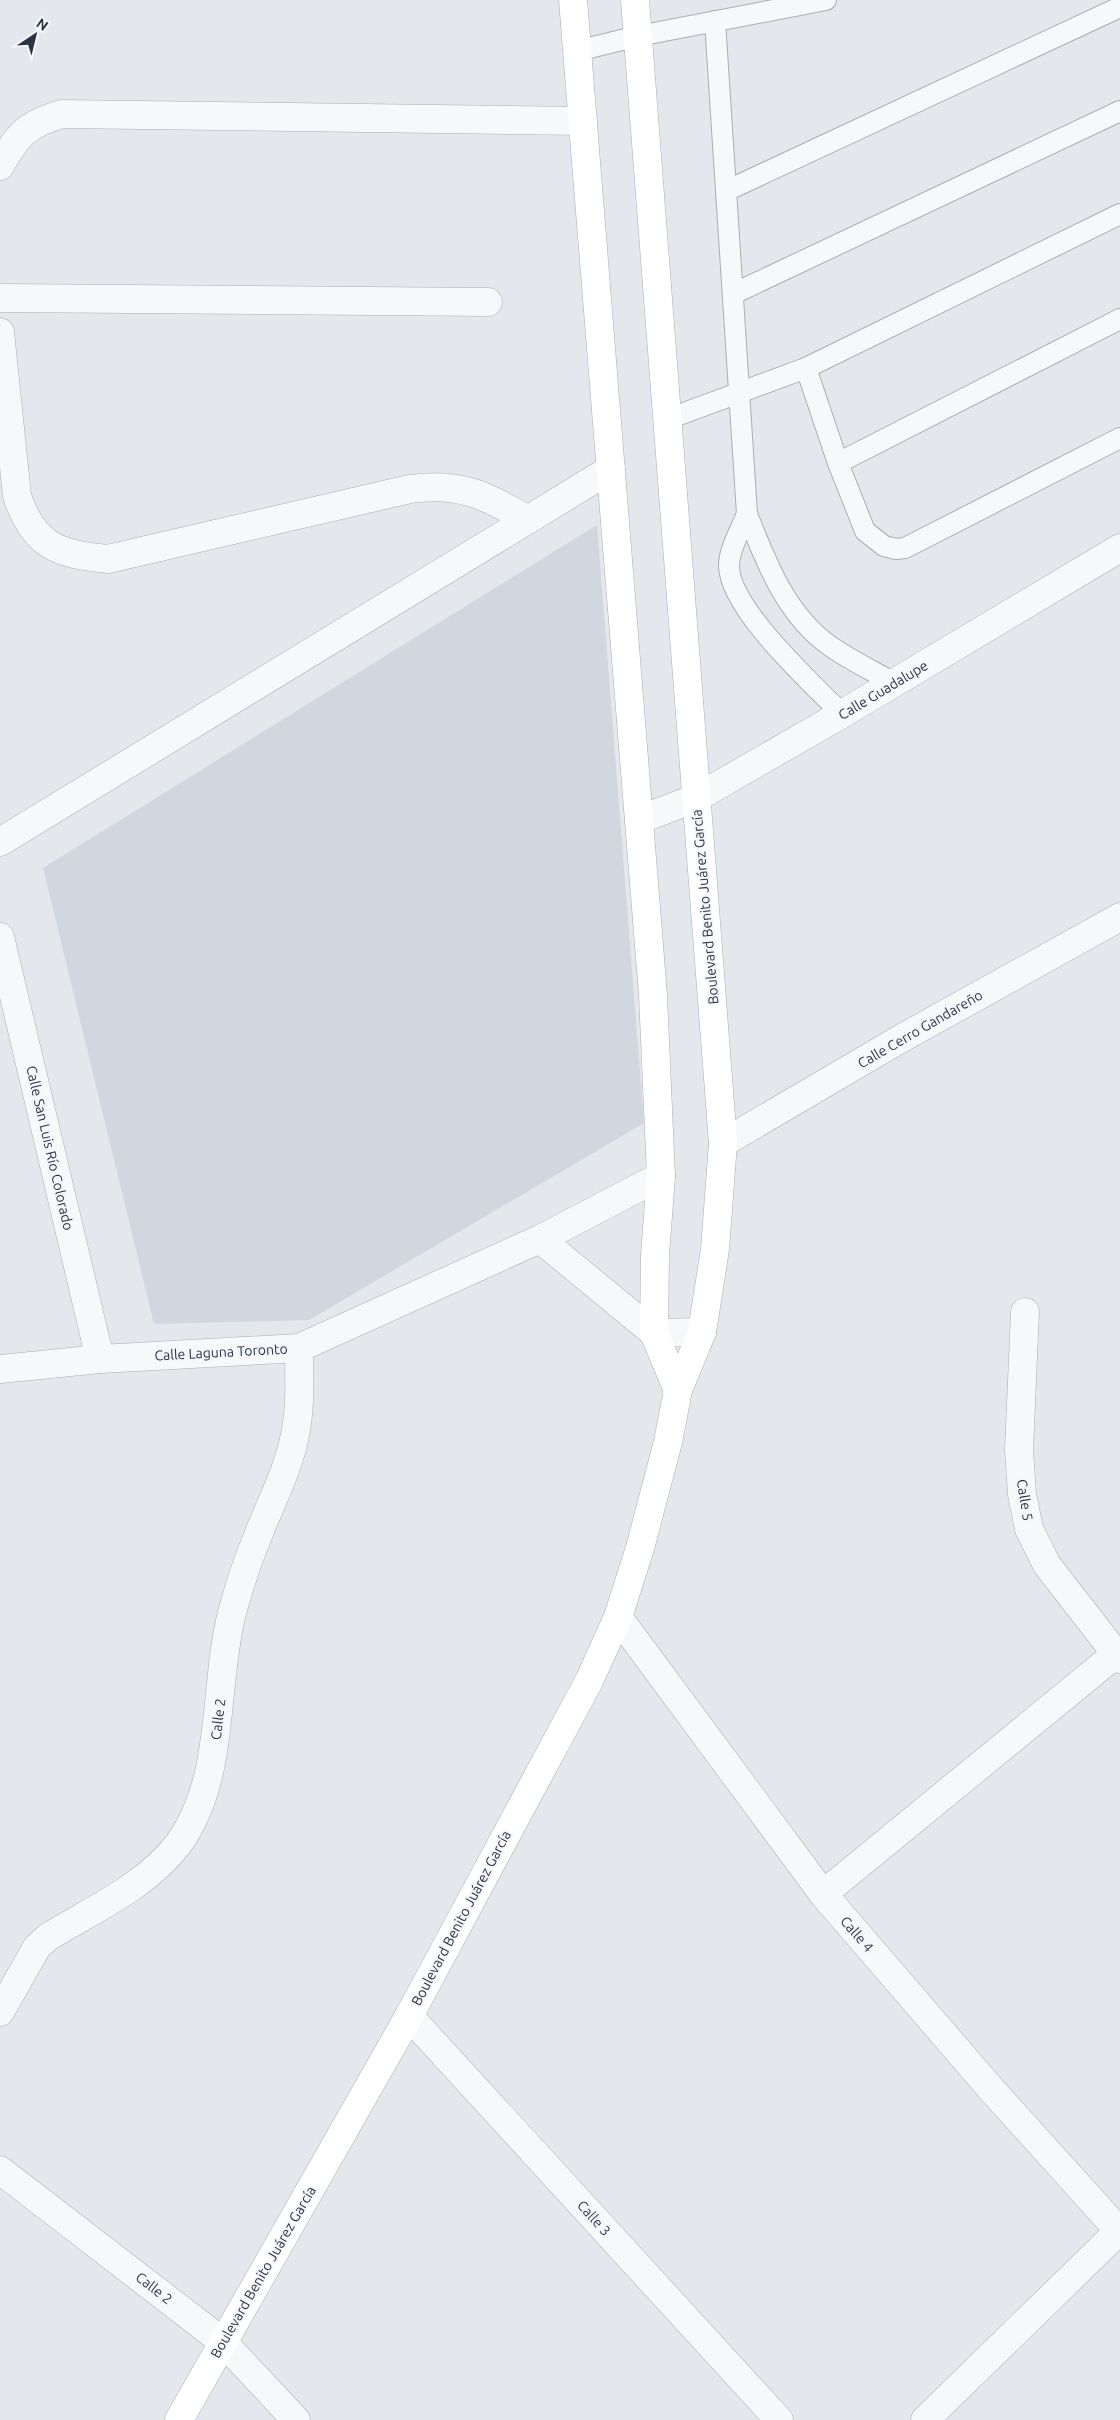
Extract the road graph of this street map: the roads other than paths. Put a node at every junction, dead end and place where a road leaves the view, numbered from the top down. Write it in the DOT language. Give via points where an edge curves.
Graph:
graph roads {
  1 [pos="573,0"];
  2 [pos="635,0"];
  3 [pos="826,0"];
  4 [pos="1120,7"];
  5 [pos="715,21"];
  6 [pos="638,36"];
  7 [pos="577,51"];
  8 [pos="1120,111"];
  9 [pos="583,121"];
  10 [pos="0,166"];
  11 [pos="726,191"];
  12 [pos="1120,214"];
  13 [pos="733,294"];
  14 [pos="0,298"];
  15 [pos="488,302"];
  16 [pos="1120,319"];
  17 [pos="0,332"];
  18 [pos="806,368"];
  19 [pos="740,394"];
  20 [pos="668,419"];
  21 [pos="1120,438"];
  22 [pos="838,463"];
  23 [pos="611,469"];
  24 [pos="748,514"];
  25 [pos="528,520"];
  26 [pos="1120,548"];
  27 [pos="894,683"];
  28 [pos="842,714"];
  29 [pos="696,798"];
  30 [pos="639,820"];
  31 [pos="0,842"];
  32 [pos="1120,917"];
  33 [pos="0,937"];
  34 [pos="7,994"];
  35 [pos="723,1143"];
  36 [pos="661,1176"];
  37 [pos="540,1239"];
  38 [pos="1025,1312"];
  39 [pos="702,1332"];
  40 [pos="654,1333"];
  41 [pos="299,1348"];
  42 [pos="100,1359"];
  43 [pos="0,1369"];
  44 [pos="678,1390"];
  45 [pos="618,1617"];
  46 [pos="1118,1656"];
  47 [pos="823,1894"];
  48 [pos="0,2012"];
  49 [pos="409,2016"];
  50 [pos="0,2170"];
  51 [pos="1120,2232"];
  52 [pos="223,2342"];
  53 [pos="179,2420"];
  54 [pos="296,2420"];
  55 [pos="779,2420"];
  56 [pos="925,2420"];
  1 -- 7 [label="street"];
  2 -- 6 [label="street, Boulevard Benito Juárez García"];
  3 -- 5 [label="lane"];
  4 -- 11 [label="lane"];
  5 -- 6 [label="lane"];
  5 -- 11 [label="lane"];
  6 -- 7 [label="lane"];
  6 -- 20 [label="street, Boulevard Benito Juárez García"];
  7 -- 9 [label="street"];
  8 -- 13 [label="lane"];
  9 -- 10 [label="street" via="62,114 29,128 14,142"];
  9 -- 23 [label="street"];
  11 -- 13 [label="lane"];
  12 -- 18 [label="lane"];
  13 -- 19 [label="lane"];
  14 -- 15 [label="street"];
  16 -- 22 [label="lane"];
  17 -- 25 [label="street" via="17,496 24,518 35,534 55,548 108,560 433,485 461,488 492,498"];
  18 -- 19 [label="lane"];
  18 -- 22 [label="lane"];
  19 -- 20 [label="lane"];
  19 -- 24 [label="lane"];
  20 -- 29 [label="street, Boulevard Benito Juárez García"];
  21 -- 22 [label="lane" via="905,548 896,549 884,546 865,531"];
  23 -- 25 [label="street"];
  23 -- 30 [label="street"];
  24 -- 27 [label="lane" via="768,565 786,598 805,622 830,646"];
  24 -- 28 [label="lane" via="729,564 731,579 763,631"];
  25 -- 31 [label="street"];
  26 -- 27 [label="street, Calle Guadalupe"];
  27 -- 28 [label="street, Calle Guadalupe"];
  28 -- 29 [label="street, Calle Guadalupe"];
  29 -- 30 [label="street, Calle Guadalupe"];
  29 -- 35 [label="street, Boulevard Benito Juárez García"];
  30 -- 36 [label="street" via="653,995"];
  32 -- 35 [label="street, Calle Cerro Gandareño"];
  33 -- 34 [label="street, Calle San Luis Río Colorado"];
  34 -- 42 [label="street, Calle San Luis Río Colorado"];
  35 -- 39 [label="street, Boulevard Benito Juárez García" via="715,1249"];
  36 -- 37 [label="street, Calle Laguna Toronto"];
  36 -- 40 [label="street"];
  37 -- 40 [label="street"];
  37 -- 41 [label="street, Calle Laguna Toronto"];
  38 -- 46 [label="street, Calle 5" via="1019,1450 1022,1494 1029,1529 1047,1565"];
  39 -- 40 [label="street"];
  39 -- 44 [label="street, Boulevard Benito Juárez García"];
  40 -- 44 [label="street"];
  41 -- 42 [label="street, Calle Laguna Toronto"];
  41 -- 48 [label="street, Calle 2" via="299,1407 295,1436 287,1466 244,1572 232,1615 216,1738 191,1821 178,1843 138,1883 48,1937 37,1947"];
  42 -- 43 [label="street, Calle Laguna Toronto"];
  44 -- 45 [label="street, Boulevard Benito Juárez García" via="666,1452"];
  45 -- 47 [label="street, Calle 4"];
  45 -- 49 [label="street, Boulevard Benito Juárez García" via="589,1680"];
  46 -- 47 [label="street"];
  47 -- 51 [label="street, Calle 4"];
  49 -- 52 [label="street, Boulevard Benito Juárez García"];
  49 -- 55 [label="street, Calle 3"];
  50 -- 52 [label="street, Calle 2"];
  51 -- 56 [label="street"];
  52 -- 53 [label="street, Boulevard Benito Juárez García"];
  52 -- 54 [label="street, Calle 2"];
}
